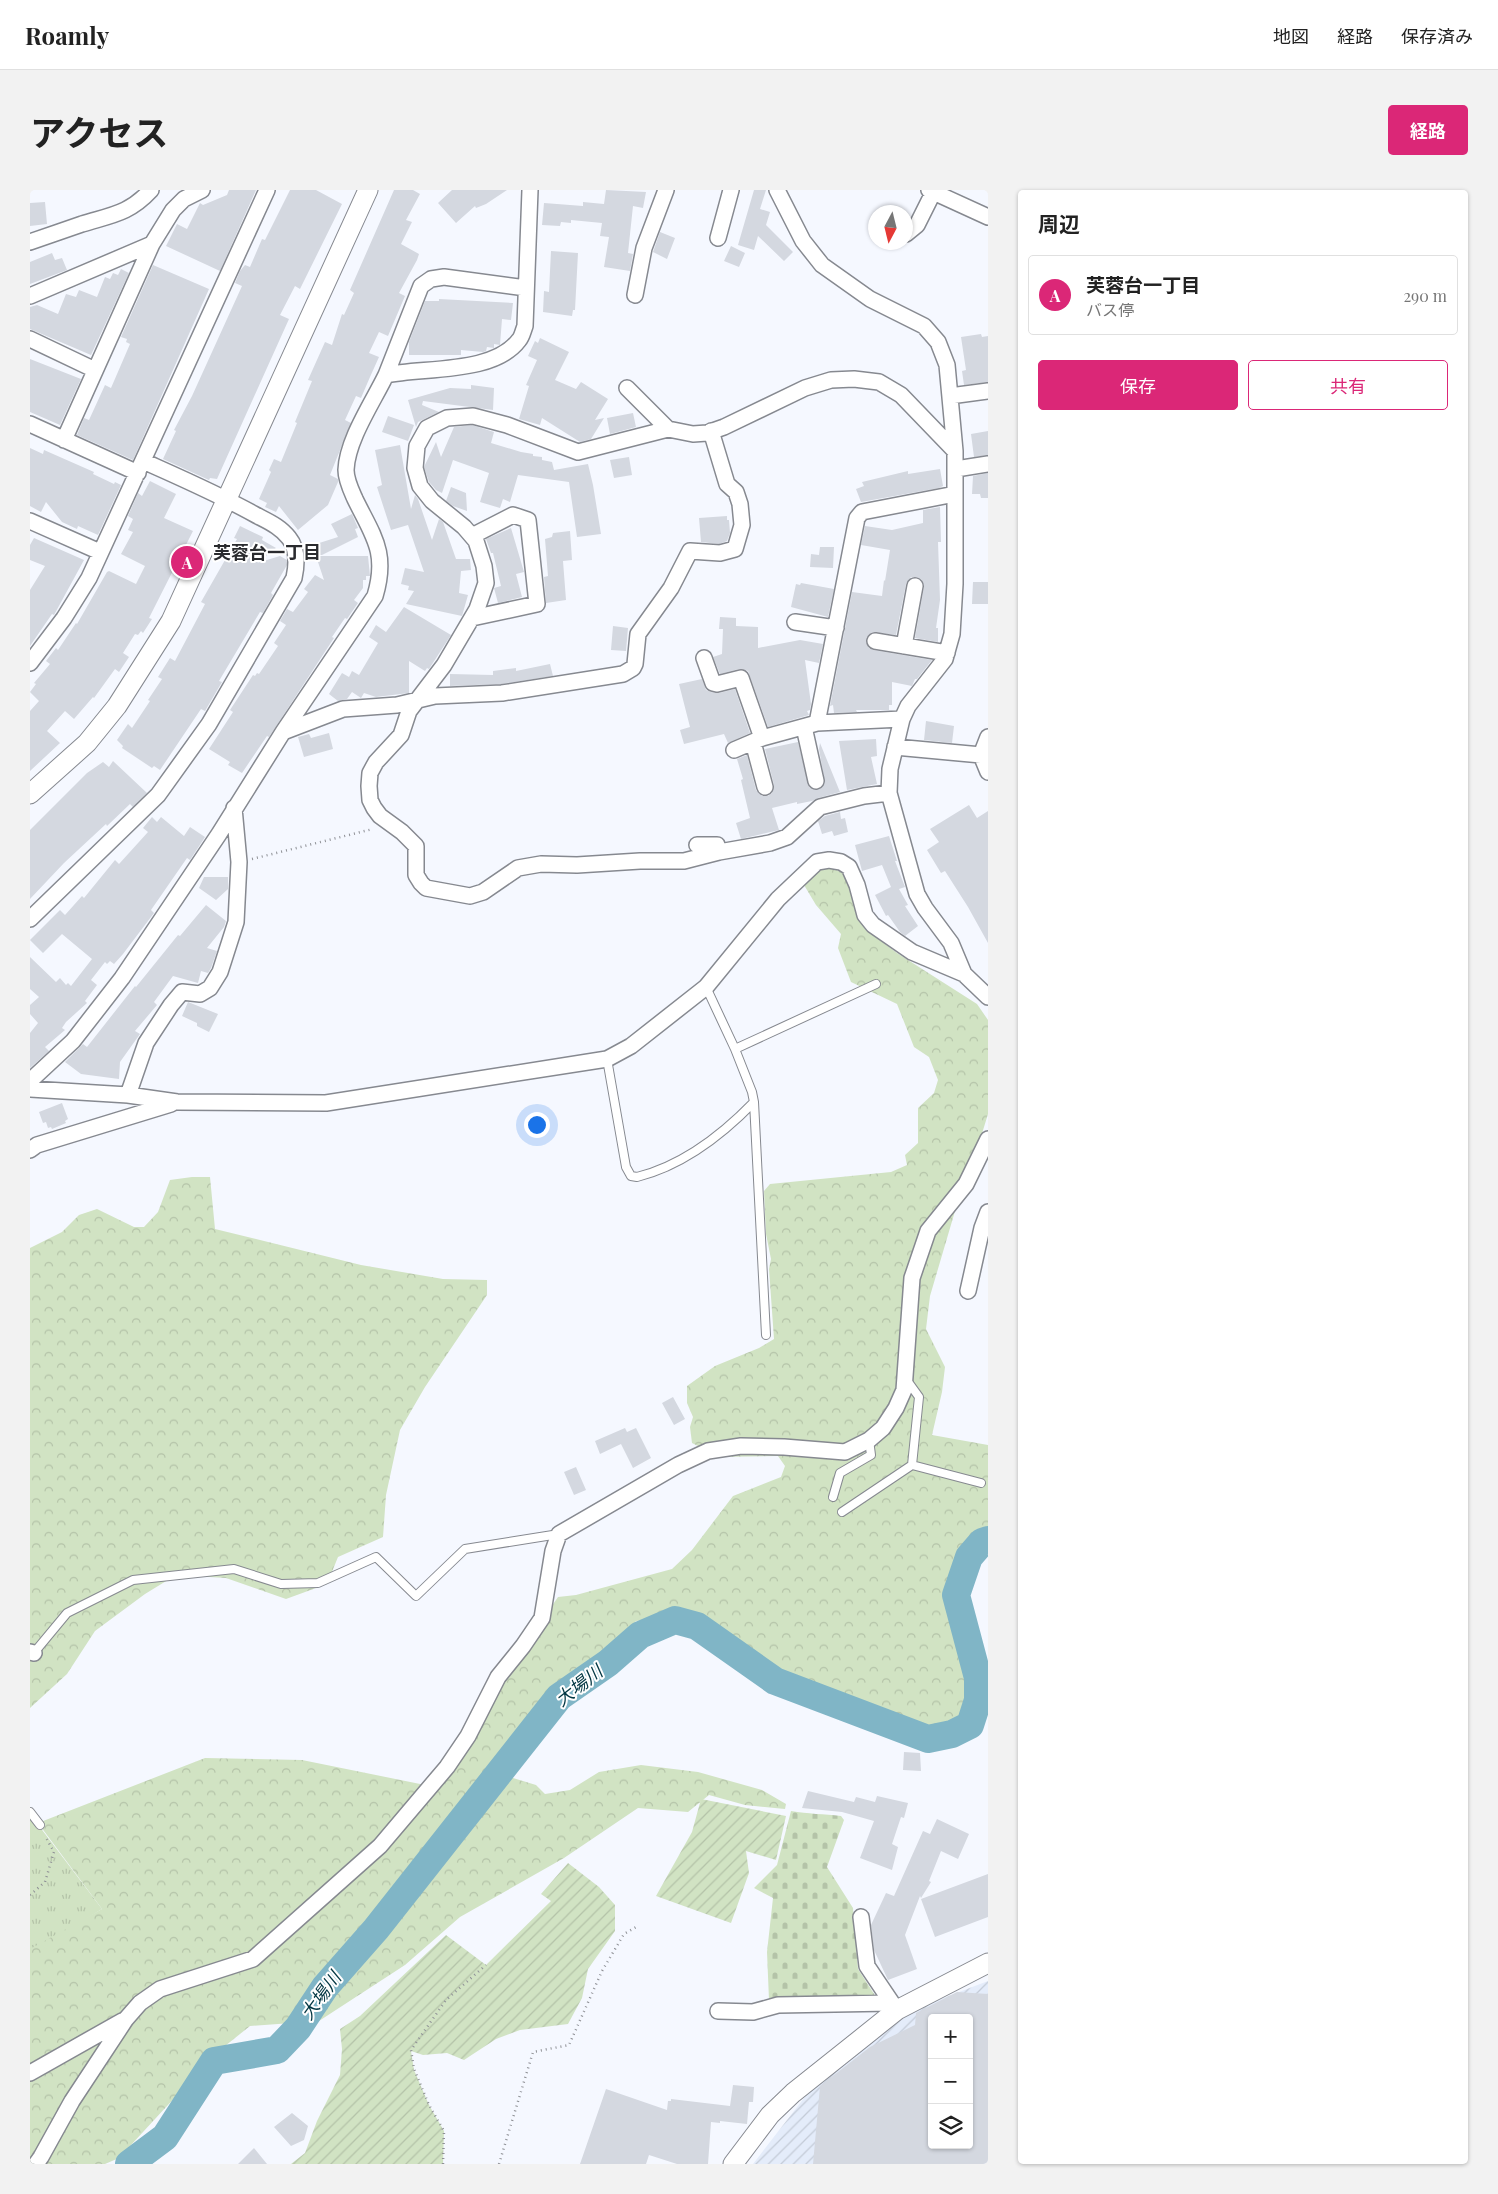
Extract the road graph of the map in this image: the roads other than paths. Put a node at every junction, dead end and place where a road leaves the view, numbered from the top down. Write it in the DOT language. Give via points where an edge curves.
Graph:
graph roads {
  1 [pos="151,190"];
  2 [pos="200,190"];
  3 [pos="267,190"];
  4 [pos="368,190"];
  5 [pos="731,190"];
  6 [pos="777,190"];
  7 [pos="532,191"];
  8 [pos="664,191"];
  9 [pos="931,191"];
  10 [pos="988,218"];
  11 [pos="913,228"];
  12 [pos="718,238"];
  13 [pos="30,242"];
  14 [pos="152,244"];
  15 [pos="526,288"];
  16 [pos="635,294"];
  17 [pos="30,296"];
  18 [pos="30,339"];
  19 [pos="95,370"];
  20 [pos="386,375"];
  21 [pos="627,388"];
  22 [pos="988,391"];
  23 [pos="950,396"];
  24 [pos="30,424"];
  25 [pos="668,429"];
  26 [pos="711,431"];
  27 [pos="64,440"];
  28 [pos="955,451"];
  29 [pos="988,464"];
  30 [pos="141,467"];
  31 [pos="956,469"];
  32 [pos="955,494"];
  33 [pos="228,499"];
  34 [pos="30,521"];
  35 [pos="472,536"];
  36 [pos="100,552"];
  37 [pos="915,586"];
  38 [pos="472,618"];
  39 [pos="795,622"];
  40 [pos="836,628"];
  41 [pos="875,641"];
  42 [pos="904,646"];
  43 [pos="947,653"];
  44 [pos="704,658"];
  45 [pos="30,663"];
  46 [pos="415,702"];
  47 [pos="902,718"];
  48 [pos="811,725"];
  49 [pos="283,732"];
  50 [pos="988,737"];
  51 [pos="758,740"];
  52 [pos="895,747"];
  53 [pos="734,750"];
  54 [pos="981,755"];
  55 [pos="988,772"];
  56 [pos="816,781"];
  57 [pos="765,787"];
  58 [pos="889,793"];
  59 [pos="30,794"];
  60 [pos="234,808"];
  61 [pos="697,845"];
  62 [pos="719,852"];
  63 [pos="30,918"];
  64 [pos="964,974"];
  65 [pos="876,984"];
  66 [pos="706,987"];
  67 [pos="988,997"];
  68 [pos="735,1050"];
  69 [pos="607,1059"];
  70 [pos="30,1081"];
  71 [pos="30,1089"];
  72 [pos="128,1095"];
  73 [pos="177,1102"];
  74 [pos="754,1102"];
  75 [pos="988,1139"];
  76 [pos="30,1150"];
  77 [pos="988,1212"];
  78 [pos="968,1291"];
  79 [pos="766,1335"];
  80 [pos="905,1377"];
  81 [pos="868,1440"];
  82 [pos="912,1465"];
  83 [pos="981,1483"];
  84 [pos="833,1497"];
  85 [pos="842,1512"];
  86 [pos="559,1534"];
  87 [pos="31,1654"];
  88 [pos="30,1812"];
  89 [pos="39,1824"];
  90 [pos="861,1917"];
  91 [pos="988,1963"];
  92 [pos="894,2007"];
  93 [pos="718,2011"];
  94 [pos="126,2019"];
  95 [pos="30,2073"];
  96 [pos="36,2164"];
  97 [pos="733,2164"];
  1 -- 13 [label="street" via="132,207 114,216"];
  2 -- 14 [label="street" via="173,210"];
  3 -- 30 [label="street"];
  4 -- 33 [label="street"];
  5 -- 12 [label="street"];
  6 -- 23 [label="street" via="803,241 822,264 870,299 924,326 938,342 947,366"];
  7 -- 15 [label="street"];
  8 -- 16 [label="street" via="644,248"];
  9 -- 10 [label="street"];
  9 -- 11 [label="street"];
  14 -- 17 [label="street"];
  14 -- 19 [label="street"];
  15 -- 20 [label="street" via="525,326 520,340 506,353 468,366"];
  15 -- 20 [label="street" via="431,278 421,286"];
  18 -- 19 [label="street"];
  19 -- 27 [label="street"];
  20 -- 49 [label="street" via="350,448 346,470 349,486 378,544 381,561 375,596"];
  21 -- 25 [label="street"];
  22 -- 23 [label="street"];
  23 -- 28 [label="street"];
  24 -- 27 [label="street"];
  25 -- 26 [label="street" via="693,434"];
  25 -- 35 [label="street" via="578,452 474,416 447,418 427,428 417,446 415,468 420,486"];
  26 -- 28 [label="street" via="806,388 830,380 854,379 879,382 901,395"];
  26 -- 46 [label="street" via="727,484 736,492 740,504 742,525 735,549 720,553 690,551 671,588 638,634 633,668 623,674 502,693 435,696"];
  27 -- 30 [label="street"];
  28 -- 31 [label="street"];
  29 -- 31 [label="street"];
  30 -- 33 [label="street"];
  30 -- 36 [label="street"];
  31 -- 32 [label="street"];
  32 -- 40 [label="street" via="860,514"];
  32 -- 43 [label="street" via="955,584 952,634"];
  33 -- 59 [label="street" via="171,621 122,699 87,743"];
  33 -- 63 [label="street" via="290,538 296,552 294,578 209,724 158,795"];
  34 -- 36 [label="street"];
  35 -- 38 [label="street" via="484,566 486,582"];
  35 -- 38 [label="street" via="513,515 528,520 537,604"];
  36 -- 45 [label="street" via="89,578 64,618"];
  37 -- 42 [label="street"];
  38 -- 46 [label="street" via="436,677"];
  39 -- 40 [label="street"];
  40 -- 48 [label="street"];
  41 -- 42 [label="street"];
  42 -- 43 [label="street"];
  43 -- 47 [label="street"];
  44 -- 51 [label="street" via="713,683 740,678"];
  46 -- 49 [label="street" via="343,710"];
  46 -- 62 [label="street" via="401,735 370,773 370,800 380,816 416,846 416,875 426,888 470,896 483,892 518,868 541,864 684,862"];
  47 -- 48 [label="street"];
  47 -- 52 [label="street"];
  48 -- 51 [label="street"];
  48 -- 56 [label="street"];
  49 -- 60 [label="street"];
  50 -- 54 [label="street"];
  51 -- 53 [label="street"];
  51 -- 57 [label="street"];
  52 -- 54 [label="street"];
  52 -- 58 [label="street"];
  54 -- 55 [label="street"];
  58 -- 62 [label="street" via="828,804 815,811 787,837"];
  58 -- 64 [label="street" via="917,894 951,943"];
  60 -- 70 [label="street" via="98,1011 73,1041"];
  60 -- 72 [label="street" via="239,862 236,922 220,972 210,988 200,994 182,992 171,1005 146,1043"];
  61 -- 62 [label="street" via="717,845"];
  64 -- 66 [label="street" via="912,952 872,926 864,915 857,884 849,868 841,862 829,860 817,862 778,899"];
  64 -- 67 [label="street"];
  65 -- 68 [label="lane"];
  66 -- 68 [label="lane"];
  66 -- 69 [label="street" via="631,1046"];
  68 -- 74 [label="lane"];
  69 -- 73 [label="street" via="326,1103"];
  69 -- 74 [label="lane" via="626,1167 631,1176 677,1163 733,1124"];
  71 -- 72 [label="street"];
  72 -- 73 [label="street"];
  73 -- 76 [label="street" via="37,1145"];
  74 -- 79 [label="lane"];
  75 -- 80 [label="street" via="966,1184 928,1231 912,1278"];
  77 -- 78 [label="street"];
  80 -- 81 [label="street" via="904,1390 896,1408 883,1428"];
  80 -- 82 [label="lane" via="919,1397"];
  81 -- 84 [label="lane" via="871,1455 840,1473"];
  81 -- 86 [label="street" via="845,1452 749,1446 708,1451"];
  82 -- 83 [label="lane"];
  82 -- 85 [label="lane"];
  86 -- 87 [label="lane" via="465,1549 416,1596 376,1557 318,1582 281,1584 234,1569 133,1580 66,1613"];
  86 -- 94 [label="street" via="553,1551 542,1618 498,1677 468,1736 447,1767 380,1846 253,1958 160,1988"];
  88 -- 89 [label="lane"];
  90 -- 92 [label="street" via="867,1966"];
  91 -- 92 [label="street"];
  92 -- 93 [label="street" via="778,2005 753,2012"];
  92 -- 97 [label="street" via="787,2099 760,2127"];
  94 -- 95 [label="street"];
  94 -- 96 [label="street" via="72,2101"];
}
